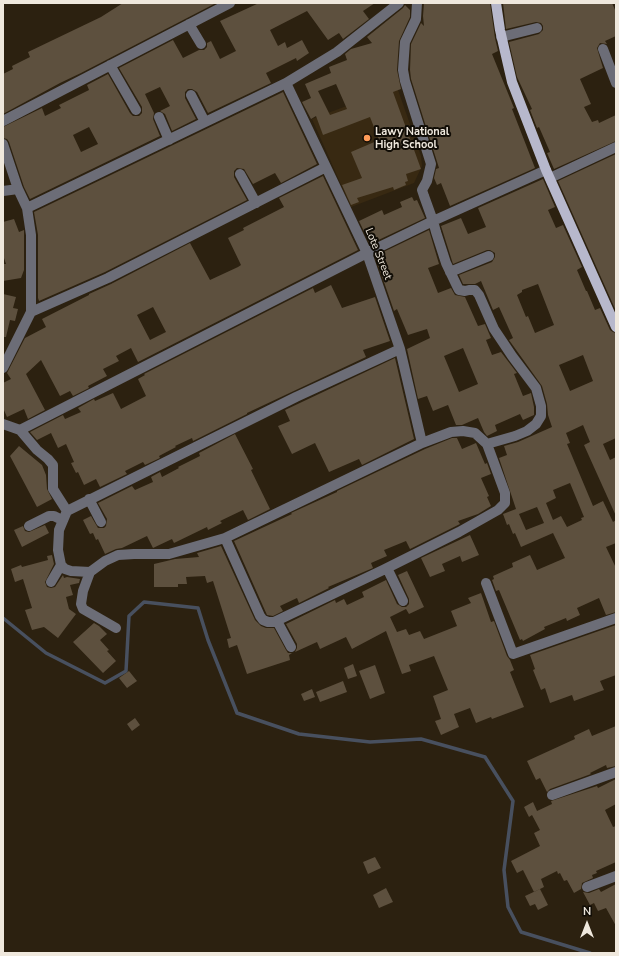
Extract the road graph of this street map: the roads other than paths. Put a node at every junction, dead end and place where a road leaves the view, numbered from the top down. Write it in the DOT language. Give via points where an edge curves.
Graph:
graph roads {
  1 [pos="230,3"];
  2 [pos="399,3"];
  3 [pos="417,3"];
  4 [pos="496,3"];
  5 [pos="189,24"];
  6 [pos="537,28"];
  7 [pos="501,37"];
  8 [pos="201,44"];
  9 [pos="603,49"];
  10 [pos="110,65"];
  11 [pos="286,83"];
  12 [pos="616,83"];
  13 [pos="191,95"];
  14 [pos="136,110"];
  15 [pos="159,117"];
  16 [pos="3,121"];
  17 [pos="205,122"];
  18 [pos="169,140"];
  19 [pos="3,144"];
  20 [pos="616,147"];
  21 [pos="326,167"];
  22 [pos="240,174"];
  23 [pos="548,174"];
  24 [pos="18,189"];
  25 [pos="3,191"];
  26 [pos="256,203"];
  27 [pos="27,208"];
  28 [pos="434,220"];
  29 [pos="367,253"];
  30 [pos="489,256"];
  31 [pos="450,272"];
  32 [pos="31,312"];
  33 [pos="616,327"];
  34 [pos="400,349"];
  35 [pos="3,368"];
  36 [pos="3,424"];
  37 [pos="20,430"];
  38 [pos="422,444"];
  39 [pos="487,444"];
  40 [pos="89,499"];
  41 [pos="67,511"];
  42 [pos="62,520"];
  43 [pos="101,522"];
  44 [pos="29,526"];
  45 [pos="225,538"];
  46 [pos="61,565"];
  47 [pos="387,568"];
  48 [pos="90,572"];
  49 [pos="51,582"];
  50 [pos="486,583"];
  51 [pos="404,601"];
  52 [pos="616,618"];
  53 [pos="277,621"];
  54 [pos="116,628"];
  55 [pos="291,647"];
  56 [pos="616,772"];
  57 [pos="552,795"];
  58 [pos="616,876"];
  59 [pos="587,887"];
  1 -- 5 [label="street"];
  2 -- 11 [label="street" via="337,52"];
  3 -- 28 [label="street" via="416,19 405,42 403,70 431,164 422,190"];
  4 -- 7 [label="main road"];
  5 -- 8 [label="street"];
  5 -- 10 [label="street"];
  6 -- 7 [label="street"];
  7 -- 23 [label="main road" via="512,82"];
  9 -- 12 [label="street"];
  10 -- 14 [label="street"];
  10 -- 16 [label="street"];
  11 -- 17 [label="street"];
  11 -- 21 [label="street, Lote Street"];
  13 -- 17 [label="street"];
  15 -- 18 [label="street"];
  17 -- 18 [label="street"];
  18 -- 27 [label="street"];
  19 -- 24 [label="street"];
  20 -- 23 [label="street"];
  21 -- 26 [label="street"];
  21 -- 29 [label="street, Lote Street"];
  22 -- 26 [label="street"];
  23 -- 28 [label="street"];
  23 -- 33 [label="main road"];
  24 -- 25 [label="street"];
  24 -- 27 [label="street"];
  26 -- 32 [label="street" via="108,278"];
  27 -- 32 [label="street" via="31,235"];
  28 -- 29 [label="street"];
  28 -- 31 [label="street"];
  29 -- 34 [label="street, Lote Street"];
  29 -- 37 [label="street"];
  30 -- 31 [label="street"];
  31 -- 39 [label="street" via="459,290 474,290 479,295 494,329 536,388 542,406 541,416 527,431"];
  32 -- 35 [label="street"];
  34 -- 38 [label="street, Lote Street"];
  34 -- 40 [label="street"];
  36 -- 37 [label="street"];
  37 -- 41 [label="street" via="53,465 53,489"];
  38 -- 39 [label="street" via="450,432 463,431 475,433"];
  38 -- 45 [label="street"];
  39 -- 47 [label="street" via="505,493 505,503 502,507"];
  40 -- 41 [label="street"];
  40 -- 43 [label="street"];
  41 -- 42 [label="street"];
  42 -- 44 [label="street" via="49,516"];
  42 -- 46 [label="street" via="58,530"];
  45 -- 48 [label="street" via="169,554 118,555"];
  45 -- 53 [label="street" via="260,616 268,622"];
  46 -- 48 [label="street" via="71,571"];
  46 -- 49 [label="street"];
  47 -- 51 [label="street"];
  47 -- 53 [label="street"];
  48 -- 54 [label="street" via="80,600 83,609"];
  50 -- 52 [label="street" via="513,654"];
  53 -- 55 [label="street"];
  56 -- 57 [label="street"];
  58 -- 59 [label="street"];
}
